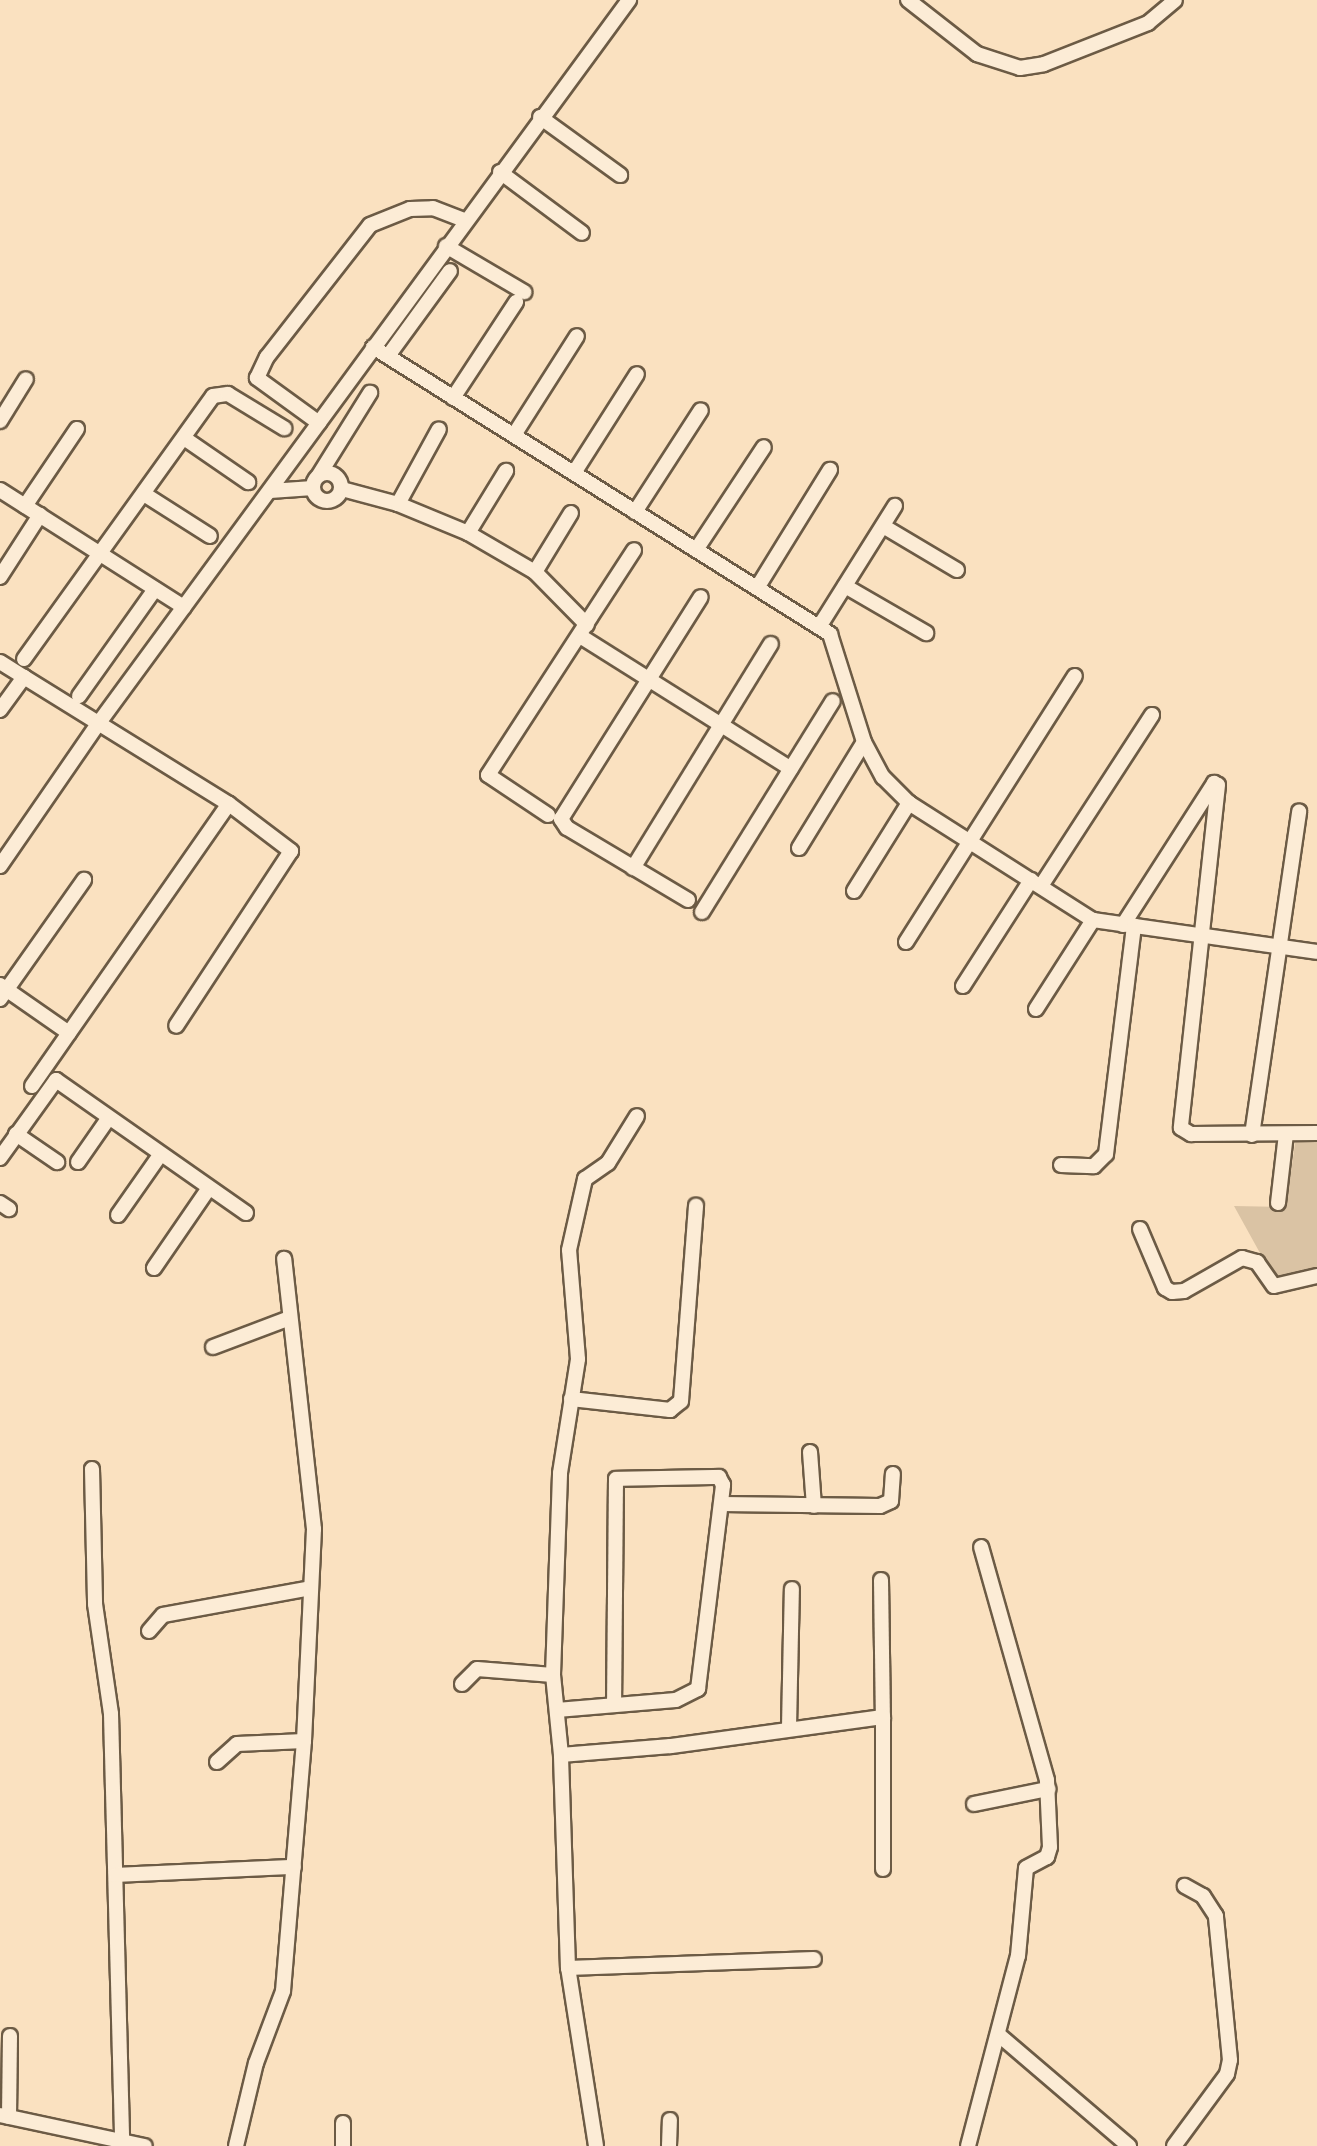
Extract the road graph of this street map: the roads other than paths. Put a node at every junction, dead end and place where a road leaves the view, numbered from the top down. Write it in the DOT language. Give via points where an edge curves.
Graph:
graph roads {
  1 [pos="629,0"];
  2 [pos="908,0"];
  3 [pos="1175,0"];
  4 [pos="540,117"];
  5 [pos="500,172"];
  6 [pos="620,175"];
  7 [pos="465,220"];
  8 [pos="582,233"];
  9 [pos="446,246"];
  10 [pos="450,271"];
  11 [pos="577,336"];
  12 [pos="373,347"];
  13 [pos="388,356"];
  14 [pos="637,374"];
  15 [pos="26,379"];
  16 [pos="370,393"];
  17 [pos="453,398"];
  18 [pos="701,410"];
  19 [pos="0,421"];
  20 [pos="319,423"];
  21 [pos="284,428"];
  22 [pos="77,429"];
  23 [pos="439,429"];
  24 [pos="514,435"];
  25 [pos="184,438"];
  26 [pos="764,447"];
  27 [pos="830,470"];
  28 [pos="506,471"];
  29 [pos="574,473"];
  30 [pos="248,482"];
  31 [pos="316,482"];
  32 [pos="342,489"];
  33 [pos="0,490"];
  34 [pos="270,491"];
  35 [pos="144,494"];
  36 [pos="398,504"];
  37 [pos="25,506"];
  38 [pos="895,506"];
  39 [pos="635,512"];
  40 [pos="571,513"];
  41 [pos="40,515"];
  42 [pos="883,526"];
  43 [pos="468,533"];
  44 [pos="210,536"];
  45 [pos="634,550"];
  46 [pos="696,550"];
  47 [pos="100,553"];
  48 [pos="957,570"];
  49 [pos="535,572"];
  50 [pos="0,577"];
  51 [pos="845,586"];
  52 [pos="757,588"];
  53 [pos="155,589"];
  54 [pos="701,597"];
  55 [pos="184,607"];
  56 [pos="819,627"];
  57 [pos="584,631"];
  58 [pos="926,633"];
  59 [pos="771,644"];
  60 [pos="24,659"];
  61 [pos="0,662"];
  62 [pos="1075,676"];
  63 [pos="24,677"];
  64 [pos="650,680"];
  65 [pos="79,696"];
  66 [pos="833,701"];
  67 [pos="0,710"];
  68 [pos="1152,715"];
  69 [pos="98,724"];
  70 [pos="721,725"];
  71 [pos="864,742"];
  72 [pos="791,769"];
  73 [pos="909,803"];
  74 [pos="229,804"];
  75 [pos="1299,811"];
  76 [pos="548,815"];
  77 [pos="971,842"];
  78 [pos="799,848"];
  79 [pos="0,866"];
  80 [pos="633,868"];
  81 [pos="84,880"];
  82 [pos="1036,883"];
  83 [pos="854,891"];
  84 [pos="688,900"];
  85 [pos="702,912"];
  86 [pos="1093,920"];
  87 [pos="1128,925"];
  88 [pos="1201,937"];
  89 [pos="906,942"];
  90 [pos="1277,946"];
  91 [pos="1317,952"];
  92 [pos="963,986"];
  93 [pos="2,991"];
  94 [pos="1036,1009"];
  95 [pos="176,1026"];
  96 [pos="69,1033"];
  97 [pos="32,1086"];
  98 [pos="637,1116"];
  99 [pos="108,1119"];
  100 [pos="1317,1133"];
  101 [pos="16,1134"];
  102 [pos="1286,1134"];
  103 [pos="1252,1135"];
  104 [pos="160,1155"];
  105 [pos="0,1158"];
  106 [pos="57,1162"];
  107 [pos="78,1162"];
  108 [pos="1061,1165"];
  109 [pos="209,1188"];
  110 [pos="1278,1203"];
  111 [pos="696,1206"];
  112 [pos="246,1213"];
  113 [pos="118,1215"];
  114 [pos="1140,1229"];
  115 [pos="284,1259"];
  116 [pos="154,1268"];
  117 [pos="1317,1276"];
  118 [pos="287,1319"];
  119 [pos="213,1347"];
  120 [pos="571,1399"];
  121 [pos="810,1452"];
  122 [pos="92,1469"];
  123 [pos="893,1474"];
  124 [pos="722,1504"];
  125 [pos="814,1506"];
  126 [pos="981,1547"];
  127 [pos="881,1580"];
  128 [pos="311,1588"];
  129 [pos="792,1589"];
  130 [pos="149,1631"];
  131 [pos="553,1675"];
  132 [pos="462,1684"];
  133 [pos="614,1705"];
  134 [pos="557,1710"];
  135 [pos="883,1717"];
  136 [pos="789,1727"];
  137 [pos="304,1741"];
  138 [pos="561,1755"];
  139 [pos="217,1762"];
  140 [pos="1048,1789"];
  141 [pos="974,1804"];
  142 [pos="294,1867"];
  143 [pos="883,1869"];
  144 [pos="116,1875"];
  145 [pos="1185,1886"];
  146 [pos="814,1959"];
  147 [pos="568,1968"];
  148 [pos="999,2035"];
  149 [pos="10,2036"];
  150 [pos="4,2116"];
  151 [pos="670,2120"];
  152 [pos="343,2123"];
  153 [pos="122,2142"];
  154 [pos="144,2146"];
  155 [pos="236,2146"];
  156 [pos="343,2146"];
  157 [pos="596,2146"];
  158 [pos="669,2146"];
  159 [pos="968,2146"];
  160 [pos="1129,2146"];
  161 [pos="1174,2146"];
  1 -- 4 [label="street"];
  2 -- 3 [label="street" via="977,54 1020,68 1044,64 1148,23"];
  4 -- 5 [label="street"];
  4 -- 6 [label="street"];
  5 -- 7 [label="street"];
  5 -- 8 [label="street"];
  7 -- 9 [label="street"];
  7 -- 20 [label="street" via="433,208 410,209 370,225 267,357 257,378"];
  9 -- 12 [label="street"];
  9 -- 17 [label="street" via="520,297"];
  10 -- 13 [label="street"];
  11 -- 24 [label="street"];
  12 -- 13 [label="street"];
  12 -- 20 [label="street"];
  13 -- 17 [label="street"];
  14 -- 29 [label="street"];
  15 -- 19 [label="street"];
  16 -- 31 [label="street"];
  17 -- 24 [label="street"];
  18 -- 39 [label="street"];
  20 -- 34 [label="street"];
  21 -- 25 [label="street" via="249,404 219,392"];
  22 -- 37 [label="street"];
  23 -- 36 [label="street"];
  24 -- 29 [label="street"];
  25 -- 30 [label="street"];
  25 -- 35 [label="street"];
  26 -- 46 [label="street"];
  27 -- 52 [label="street"];
  28 -- 43 [label="street"];
  29 -- 39 [label="street"];
  31 -- 32 [label="street" via="332,473"];
  31 -- 32 [label="street" via="324,501"];
  31 -- 34 [label="street"];
  32 -- 36 [label="street"];
  33 -- 37 [label="street"];
  34 -- 55 [label="street"];
  35 -- 44 [label="street"];
  35 -- 47 [label="street"];
  36 -- 43 [label="street"];
  37 -- 41 [label="street"];
  38 -- 42 [label="street"];
  39 -- 46 [label="street"];
  40 -- 49 [label="street"];
  41 -- 47 [label="street"];
  41 -- 50 [label="street"];
  42 -- 48 [label="street"];
  42 -- 51 [label="street"];
  43 -- 49 [label="street"];
  45 -- 57 [label="street"];
  46 -- 52 [label="street"];
  47 -- 53 [label="street"];
  47 -- 60 [label="street"];
  49 -- 57 [label="street"];
  51 -- 56 [label="street"];
  51 -- 58 [label="street"];
  52 -- 56 [label="street"];
  53 -- 55 [label="street"];
  53 -- 65 [label="street"];
  54 -- 64 [label="street"];
  55 -- 69 [label="street"];
  56 -- 71 [label="street" via="833,637"];
  57 -- 64 [label="street"];
  57 -- 76 [label="street" via="488,775"];
  59 -- 70 [label="street"];
  61 -- 63 [label="street"];
  62 -- 77 [label="street"];
  63 -- 67 [label="street"];
  63 -- 69 [label="street"];
  64 -- 70 [label="street"];
  64 -- 80 [label="street" via="561,819 567,828"];
  66 -- 72 [label="street"];
  68 -- 82 [label="street"];
  69 -- 74 [label="street"];
  69 -- 79 [label="street"];
  70 -- 72 [label="street"];
  70 -- 80 [label="street"];
  71 -- 73 [label="street" via="883,777"];
  71 -- 78 [label="street"];
  72 -- 85 [label="street"];
  73 -- 77 [label="street"];
  73 -- 83 [label="street"];
  74 -- 95 [label="street" via="288,848 291,856"];
  74 -- 96 [label="street"];
  75 -- 90 [label="street"];
  77 -- 82 [label="street"];
  77 -- 89 [label="street"];
  80 -- 84 [label="street"];
  81 -- 93 [label="street"];
  82 -- 86 [label="street"];
  82 -- 92 [label="street"];
  86 -- 87 [label="street"];
  86 -- 94 [label="street"];
  87 -- 88 [label="street"];
  87 -- 88 [label="street" via="1214,783 1218,785"];
  87 -- 108 [label="street" via="1106,1154 1094,1166"];
  88 -- 90 [label="street"];
  88 -- 103 [label="street" via="1181,1128 1191,1134"];
  90 -- 91 [label="street"];
  90 -- 103 [label="street"];
  93 -- 96 [label="street"];
  96 -- 97 [label="street"];
  98 -- 120 [label="street" via="608,1163 585,1179 576,1212 569,1250 578,1359"];
  99 -- 101 [label="street" via="56,1080"];
  99 -- 104 [label="street"];
  99 -- 107 [label="street"];
  100 -- 102 [label="street"];
  101 -- 105 [label="street"];
  101 -- 106 [label="street"];
  102 -- 103 [label="street"];
  102 -- 110 [label="street"];
  104 -- 109 [label="street"];
  104 -- 113 [label="street"];
  109 -- 112 [label="street"];
  109 -- 116 [label="street"];
  111 -- 120 [label="street" via="681,1401 670,1410"];
  114 -- 117 [label="street" via="1165,1288 1172,1292 1184,1291 1242,1258 1257,1262 1274,1286"];
  115 -- 118 [label="street"];
  118 -- 119 [label="street"];
  118 -- 128 [label="street" via="312,1493"];
  120 -- 131 [label="street" via="560,1473"];
  121 -- 125 [label="street"];
  122 -- 144 [label="street" via="95,1604 111,1714"];
  123 -- 125 [label="street" via="888,1504"];
  124 -- 125 [label="street"];
  124 -- 133 [label="street" via="703,1681 687,1698"];
  124 -- 133 [label="street" via="719,1477 616,1479"];
  126 -- 140 [label="street"];
  127 -- 135 [label="street"];
  128 -- 130 [label="street" via="163,1615"];
  128 -- 137 [label="street"];
  129 -- 136 [label="street"];
  131 -- 132 [label="street" via="477,1669"];
  131 -- 134 [label="street"];
  133 -- 134 [label="street"];
  134 -- 138 [label="street"];
  135 -- 136 [label="street"];
  135 -- 143 [label="street"];
  136 -- 138 [label="street" via="671,1746"];
  137 -- 139 [label="street" via="237,1744"];
  137 -- 142 [label="street"];
  138 -- 147 [label="street"];
  140 -- 141 [label="street"];
  140 -- 148 [label="street" via="1050,1847 1047,1857 1026,1868 1018,1956"];
  142 -- 144 [label="street"];
  142 -- 155 [label="street" via="283,1991 256,2063"];
  144 -- 153 [label="street"];
  145 -- 161 [label="street" via="1203,1896 1216,1916 1230,2060 1227,2074"];
  146 -- 147 [label="street"];
  147 -- 157 [label="street"];
  148 -- 159 [label="street"];
  148 -- 160 [label="street"];
  149 -- 150 [label="street"];
  150 -- 153 [label="street"];
  151 -- 158 [label="street"];
  152 -- 156 [label="street"];
  153 -- 154 [label="street"];
}
